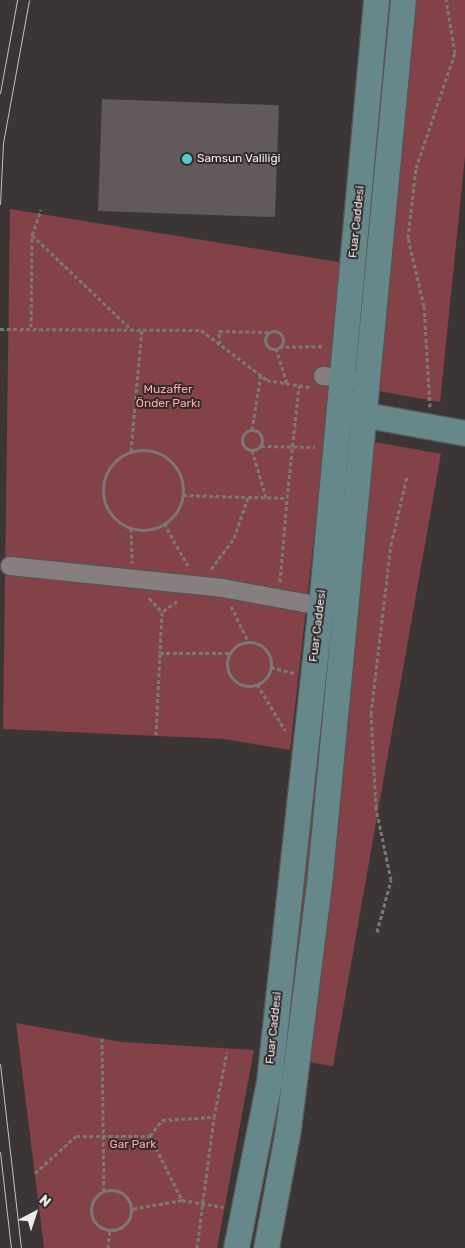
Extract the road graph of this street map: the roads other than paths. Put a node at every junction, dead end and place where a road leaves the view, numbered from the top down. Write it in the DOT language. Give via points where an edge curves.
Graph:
graph roads {
  1 [pos="376,0"];
  2 [pos="402,0"];
  3 [pos="369,381"];
  4 [pos="334,382"];
  5 [pos="365,422"];
  6 [pos="465,432"];
  7 [pos="335,437"];
  8 [pos="10,566"];
  9 [pos="321,606"];
  10 [pos="236,1248"];
  11 [pos="266,1248"];
  1 -- 4 [label="main road, Fuar Caddesi" via="344,346"];
  2 -- 3 [label="main road, Fuar Caddesi"];
  3 -- 4 [label="street"];
  3 -- 5 [label="main road, Fuar Caddesi"];
  4 -- 5 [label="main road"];
  4 -- 7 [label="main road, Fuar Caddesi"];
  5 -- 6 [label="main road" via="427,425"];
  5 -- 7 [label="street"];
  5 -- 11 [label="main road, Fuar Caddesi" via="319,884 288,1129"];
  7 -- 9 [label="main road, Fuar Caddesi"];
  8 -- 9 [label="street" via="199,585"];
  9 -- 10 [label="main road, Fuar Caddesi" via="301,756 268,1081"];
}
